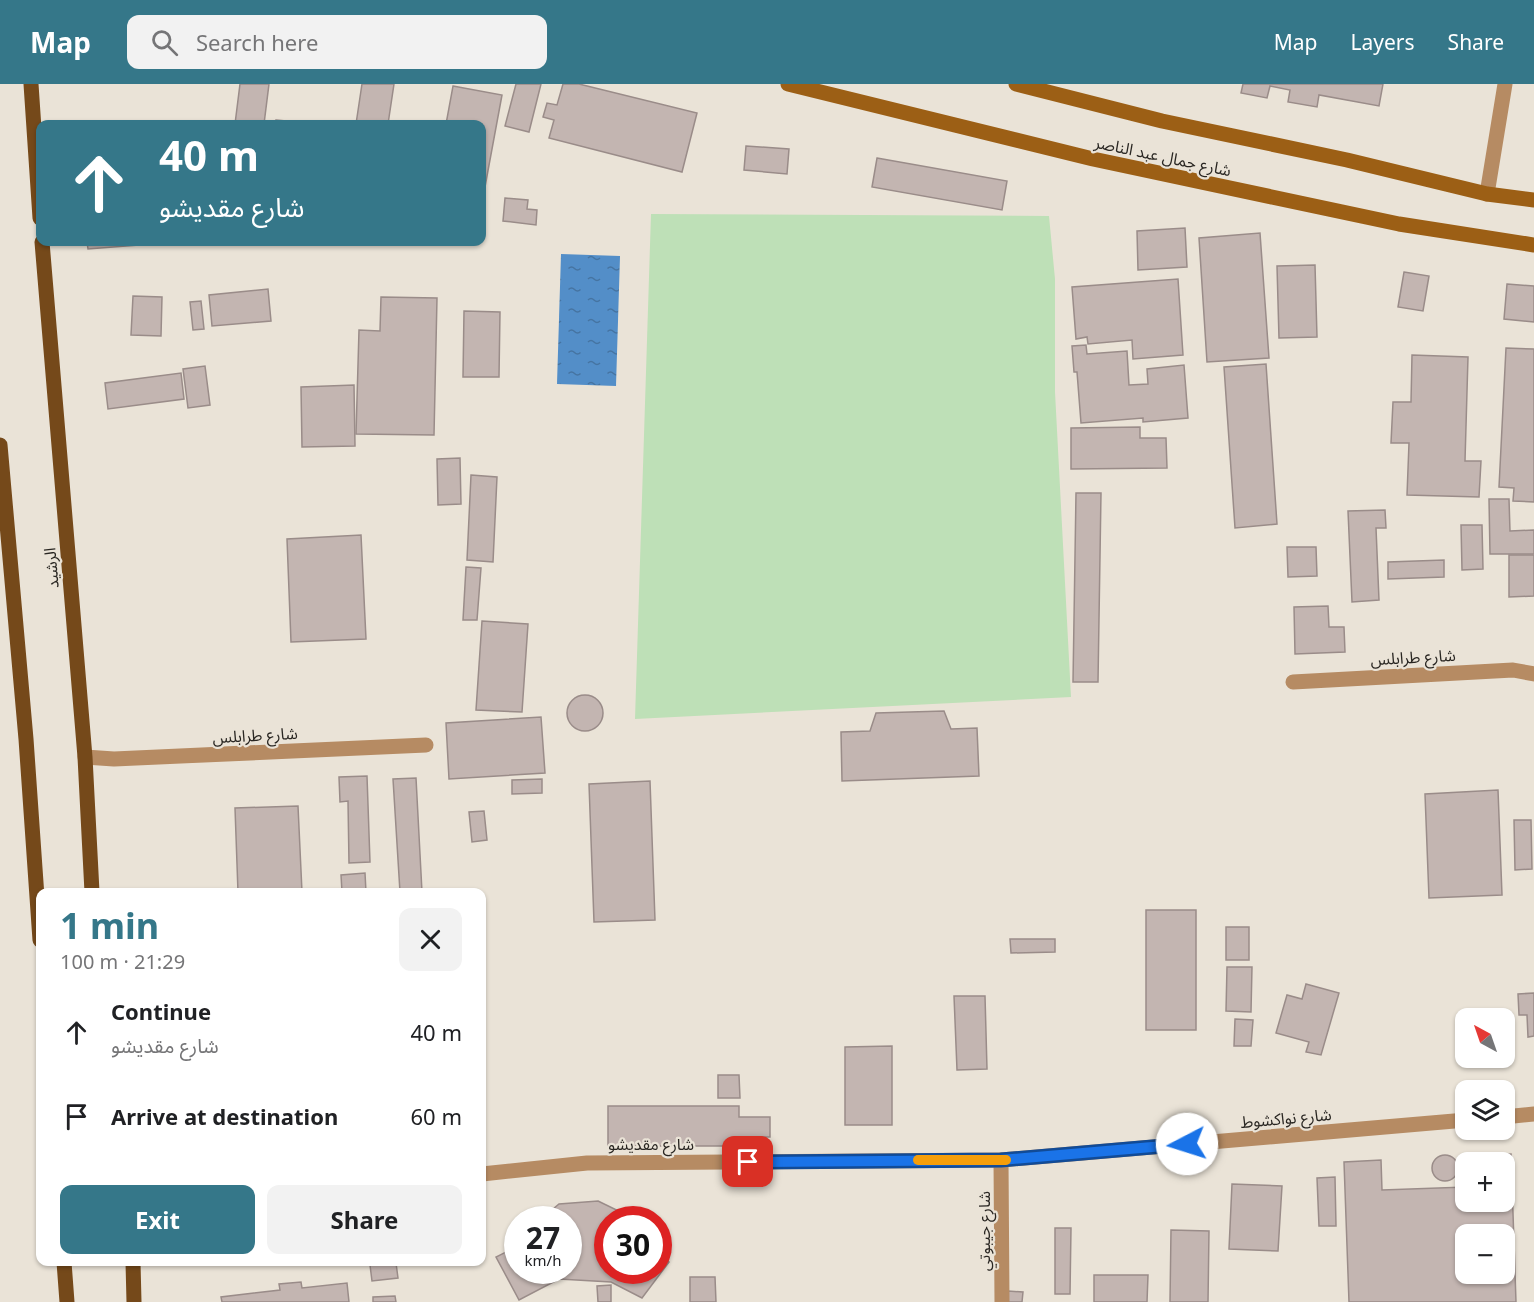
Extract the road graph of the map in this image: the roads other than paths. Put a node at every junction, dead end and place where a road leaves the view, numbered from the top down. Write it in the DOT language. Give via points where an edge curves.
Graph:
graph roads {
  1 [pos="31,84"];
  2 [pos="788,84"];
  3 [pos="1505,84"];
  4 [pos="1023,85"];
  5 [pos="36,158"];
  6 [pos="1487,194"];
  7 [pos="1534,200"];
  8 [pos="1534,245"];
  9 [pos="42,246"];
  10 [pos="0,445"];
  11 [pos="1534,674"];
  12 [pos="1293,682"];
  13 [pos="426,745"];
  14 [pos="85,757"];
  15 [pos="36,888"];
  16 [pos="92,888"];
  17 [pos="1534,1114"];
  18 [pos="1515,1116"];
  19 [pos="1455,1121"];
  20 [pos="1001,1160"];
  21 [pos="486,1174"];
  22 [pos="64,1266"];
  23 [pos="133,1266"];
  24 [pos="67,1302"];
  25 [pos="134,1302"];
  26 [pos="1002,1302"];
  1 -- 5 [label="main road"];
  2 -- 8 [label="main road, شارع جمال عبد الناصر" via="1093,159 1399,225"];
  3 -- 6 [label="street"];
  4 -- 6 [label="main road, شارع جمال عبد الناصر" via="1162,121"];
  6 -- 7 [label="main road, شارع جمال عبد الناصر"];
  9 -- 14 [label="main road, الرشيد"];
  10 -- 15 [label="main road"];
  11 -- 12 [label="street, شارع طرابلس" via="1513,670"];
  13 -- 14 [label="street, شارع طرابلس" via="114,759"];
  14 -- 16 [label="main road, الرشيد"];
  17 -- 18 [label="street"];
  19 -- 20 [label="street, شارع نواكشوط"];
  20 -- 21 [label="street, شارع مقديشو" via="586,1163"];
  20 -- 26 [label="street, شارع جيبوتي"];
  22 -- 24 [label="main road"];
  23 -- 25 [label="main road"];
}
